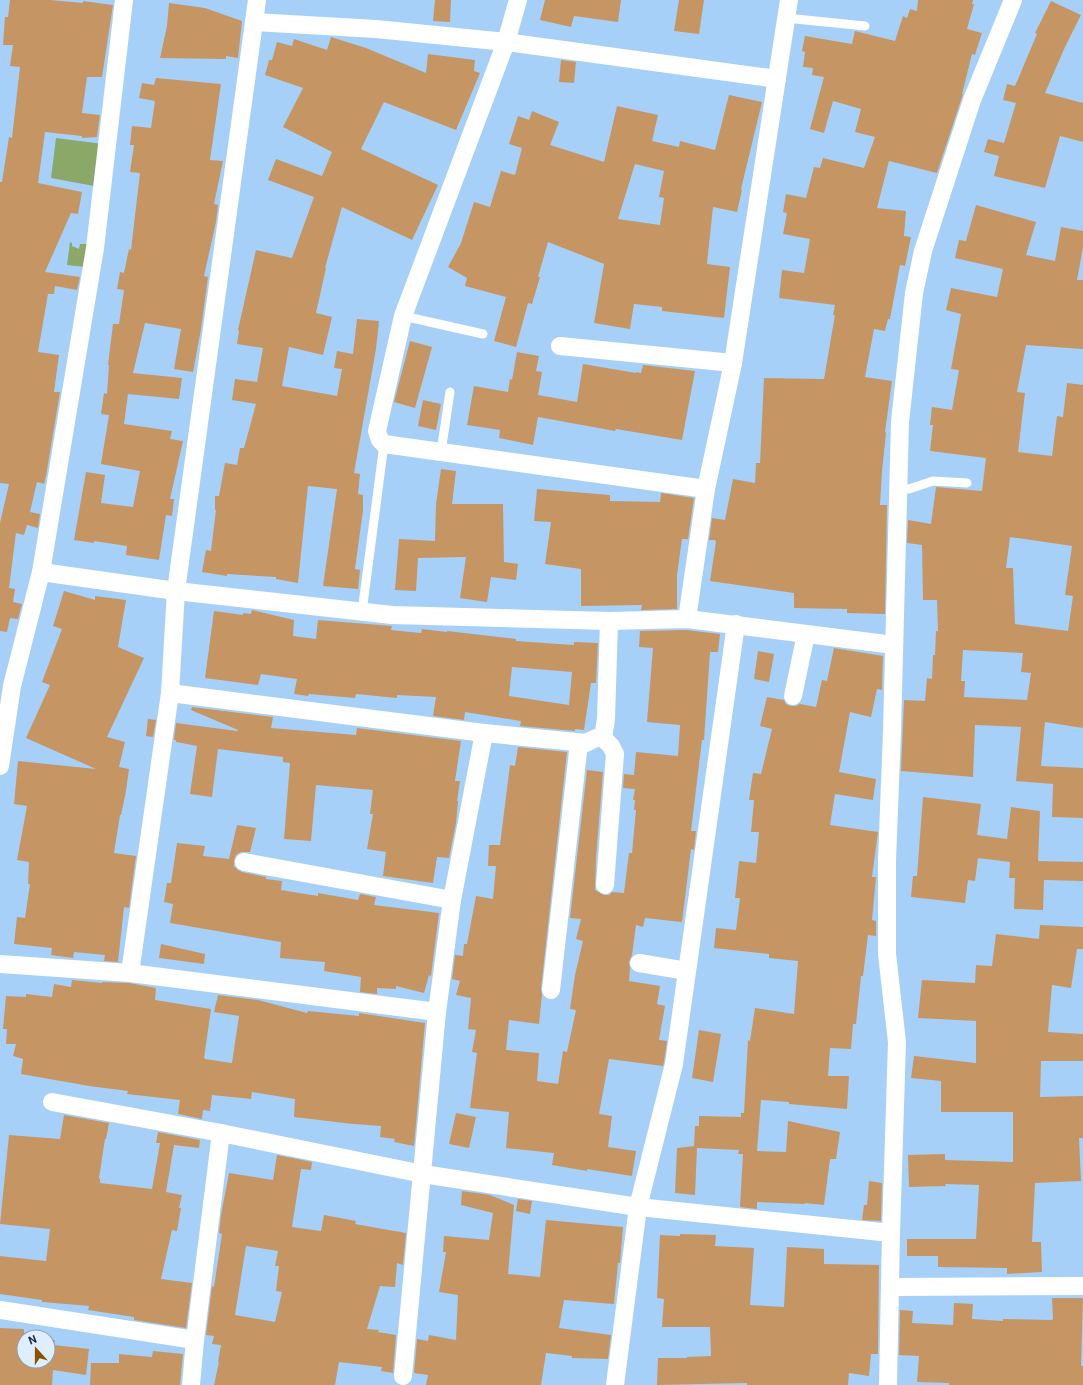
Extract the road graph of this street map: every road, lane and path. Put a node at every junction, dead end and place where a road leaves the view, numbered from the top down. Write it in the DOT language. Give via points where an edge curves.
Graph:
graph roads {
  1 [pos="124,0"];
  2 [pos="257,0"];
  3 [pos="518,0"];
  4 [pos="789,0"];
  5 [pos="1013,0"];
  6 [pos="786,18"];
  7 [pos="254,22"];
  8 [pos="864,26"];
  9 [pos="506,42"];
  10 [pos="777,79"];
  11 [pos="403,316"];
  12 [pos="483,334"];
  13 [pos="560,346"];
  14 [pos="733,363"];
  15 [pos="450,392"];
  16 [pos="384,444"];
  17 [pos="440,452"];
  18 [pos="967,483"];
  19 [pos="898,487"];
  20 [pos="706,489"];
  21 [pos="41,572"];
  22 [pos="176,591"];
  23 [pos="362,612"];
  24 [pos="687,619"];
  25 [pos="609,621"];
  26 [pos="736,624"];
  27 [pos="806,634"];
  28 [pos="894,645"];
  29 [pos="6,684"];
  30 [pos="170,693"];
  31 [pos="793,696"];
  32 [pos="484,733"];
  33 [pos="604,738"];
  34 [pos="579,742"];
  35 [pos="0,766"];
  36 [pos="244,862"];
  37 [pos="606,885"];
  38 [pos="452,900"];
  39 [pos="0,964"];
  40 [pos="639,964"];
  41 [pos="687,971"];
  42 [pos="130,973"];
  43 [pos="551,990"];
  44 [pos="437,1012"];
  45 [pos="52,1102"];
  46 [pos="221,1133"];
  47 [pos="423,1174"];
  48 [pos="638,1207"];
  49 [pos="891,1233"];
  50 [pos="1083,1286"];
  51 [pos="891,1287"];
  52 [pos="0,1310"];
  53 [pos="195,1340"];
  54 [pos="403,1376"];
  55 [pos="191,1385"];
  56 [pos="615,1385"];
  57 [pos="888,1385"];
  1 -- 21 [label="street" via="95,248"];
  2 -- 7 [label="street"];
  3 -- 9 [label="street"];
  4 -- 6 [label="street"];
  5 -- 19 [label="street" via="972,100 923,251 914,293 908,342 900,422"];
  6 -- 8 [label="lane"];
  6 -- 10 [label="street"];
  7 -- 9 [label="street" via="376,29"];
  7 -- 22 [label="street"];
  9 -- 10 [label="street"];
  9 -- 11 [label="street"];
  10 -- 14 [label="street"];
  11 -- 12 [label="lane"];
  11 -- 16 [label="street" via="377,432"];
  13 -- 14 [label="street"];
  14 -- 20 [label="street"];
  15 -- 17 [label="lane"];
  16 -- 17 [label="street"];
  16 -- 23 [label="lane"];
  17 -- 20 [label="street"];
  18 -- 19 [label="lane" via="933,481 910,489"];
  19 -- 28 [label="street"];
  20 -- 24 [label="street"];
  21 -- 22 [label="street"];
  21 -- 29 [label="street"];
  22 -- 23 [label="street"];
  22 -- 30 [label="street"];
  23 -- 25 [label="street"];
  24 -- 25 [label="street"];
  24 -- 26 [label="street"];
  25 -- 33 [label="street"];
  26 -- 27 [label="street"];
  26 -- 41 [label="street"];
  27 -- 28 [label="street"];
  27 -- 31 [label="street"];
  28 -- 49 [label="street" via="887,861 887,954 897,1042"];
  29 -- 35 [label="street"];
  30 -- 32 [label="street"];
  30 -- 42 [label="street"];
  32 -- 34 [label="street"];
  32 -- 38 [label="street"];
  33 -- 34 [label="street" via="596,738 586,743"];
  33 -- 37 [label="street" via="615,754"];
  34 -- 43 [label="street"];
  36 -- 38 [label="street"];
  38 -- 44 [label="street"];
  39 -- 42 [label="street"];
  40 -- 41 [label="street"];
  41 -- 48 [label="street" via="674,1064"];
  42 -- 44 [label="street"];
  44 -- 47 [label="street"];
  45 -- 46 [label="street"];
  46 -- 47 [label="street"];
  46 -- 53 [label="street"];
  47 -- 48 [label="street"];
  47 -- 54 [label="street"];
  48 -- 49 [label="street"];
  48 -- 56 [label="street"];
  49 -- 51 [label="street"];
  50 -- 51 [label="street"];
  51 -- 57 [label="street"];
  52 -- 53 [label="street"];
  53 -- 55 [label="street"];
}
